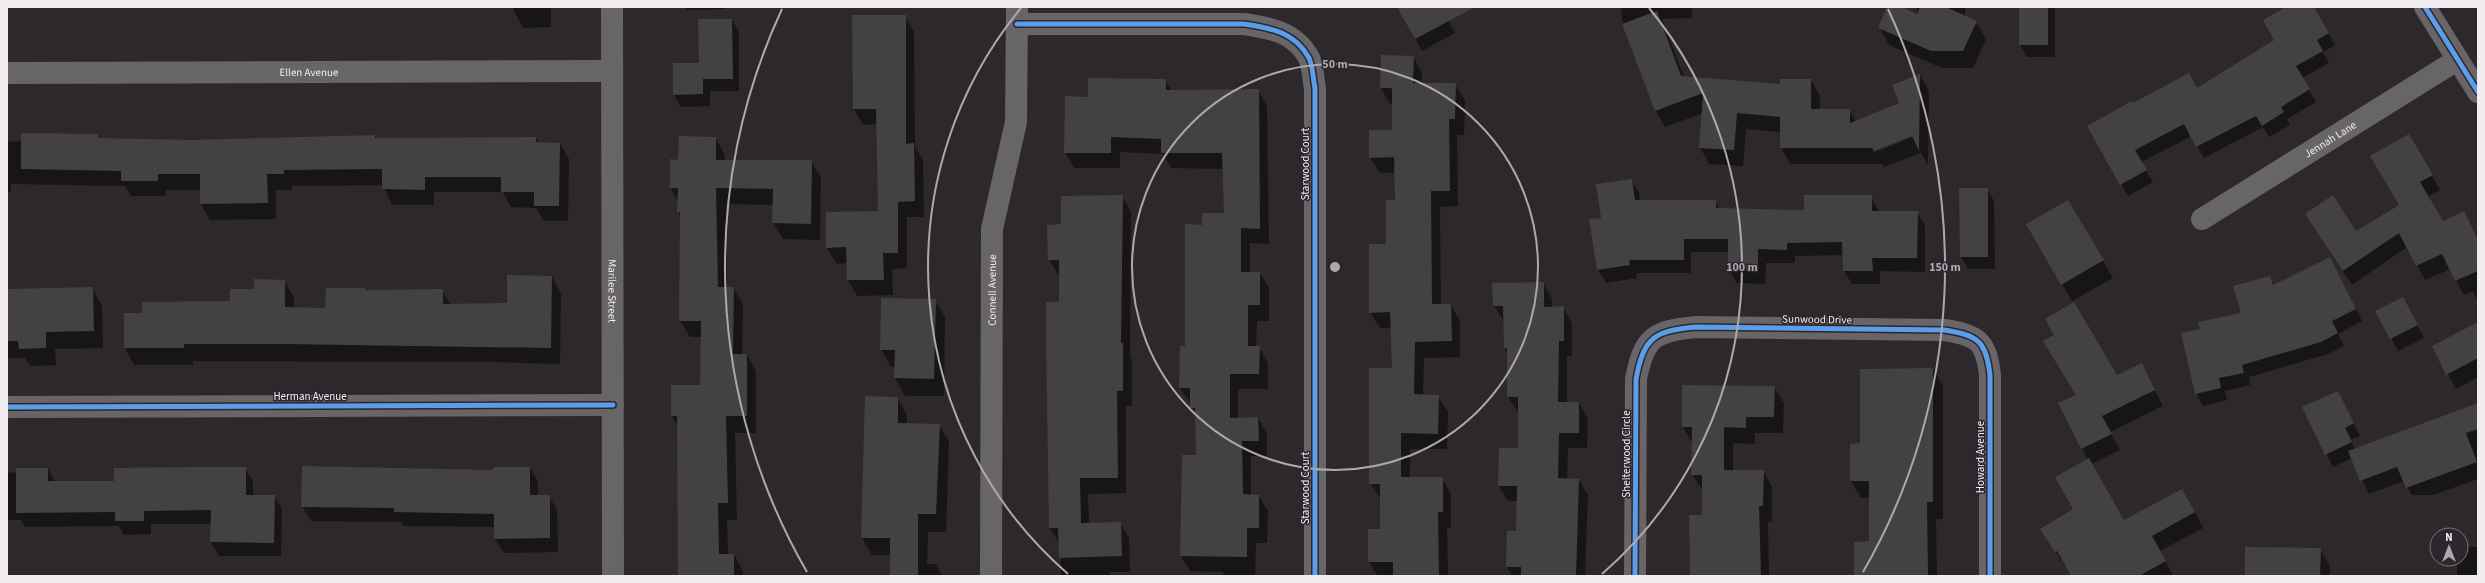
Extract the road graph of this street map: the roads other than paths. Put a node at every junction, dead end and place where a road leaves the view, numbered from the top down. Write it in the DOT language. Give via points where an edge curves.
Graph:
graph roads {
  1 [pos="612,7"];
  2 [pos="2425,7"];
  3 [pos="1017,15"];
  4 [pos="2457,60"];
  5 [pos="611,71"];
  6 [pos="7,73"];
  7 [pos="2478,92"];
  8 [pos="2202,219"];
  9 [pos="1654,337"];
  10 [pos="1979,340"];
  11 [pos="613,405"];
  12 [pos="7,407"];
  13 [pos="613,576"];
  14 [pos="992,576"];
  15 [pos="1315,576"];
  16 [pos="1636,576"];
  17 [pos="1990,576"];
  1 -- 5 [label="street, Marilee Street"];
  2 -- 4 [label="street"];
  3 -- 14 [label="street, Connell Avenue" via="1016,122 1012,150 992,229"];
  3 -- 15 [label="street, Starwood Court" via="1244,24 1275,28 1295,40 1309,59 1315,88"];
  4 -- 7 [label="street"];
  4 -- 8 [label="street, Jennah Lane"];
  5 -- 6 [label="street, Ellen Avenue"];
  5 -- 11 [label="street, Marilee Street"];
  9 -- 10 [label="street, Sunwood Drive" via="1674,329 1696,327 1951,331 1964,333"];
  9 -- 16 [label="street, Shelterwood Circle" via="1640,355 1636,379"];
  10 -- 17 [label="street, Howard Avenue" via="1987,354 1990,375"];
  11 -- 12 [label="street, Herman Avenue"];
  11 -- 13 [label="street, Marilee Street"];
}
